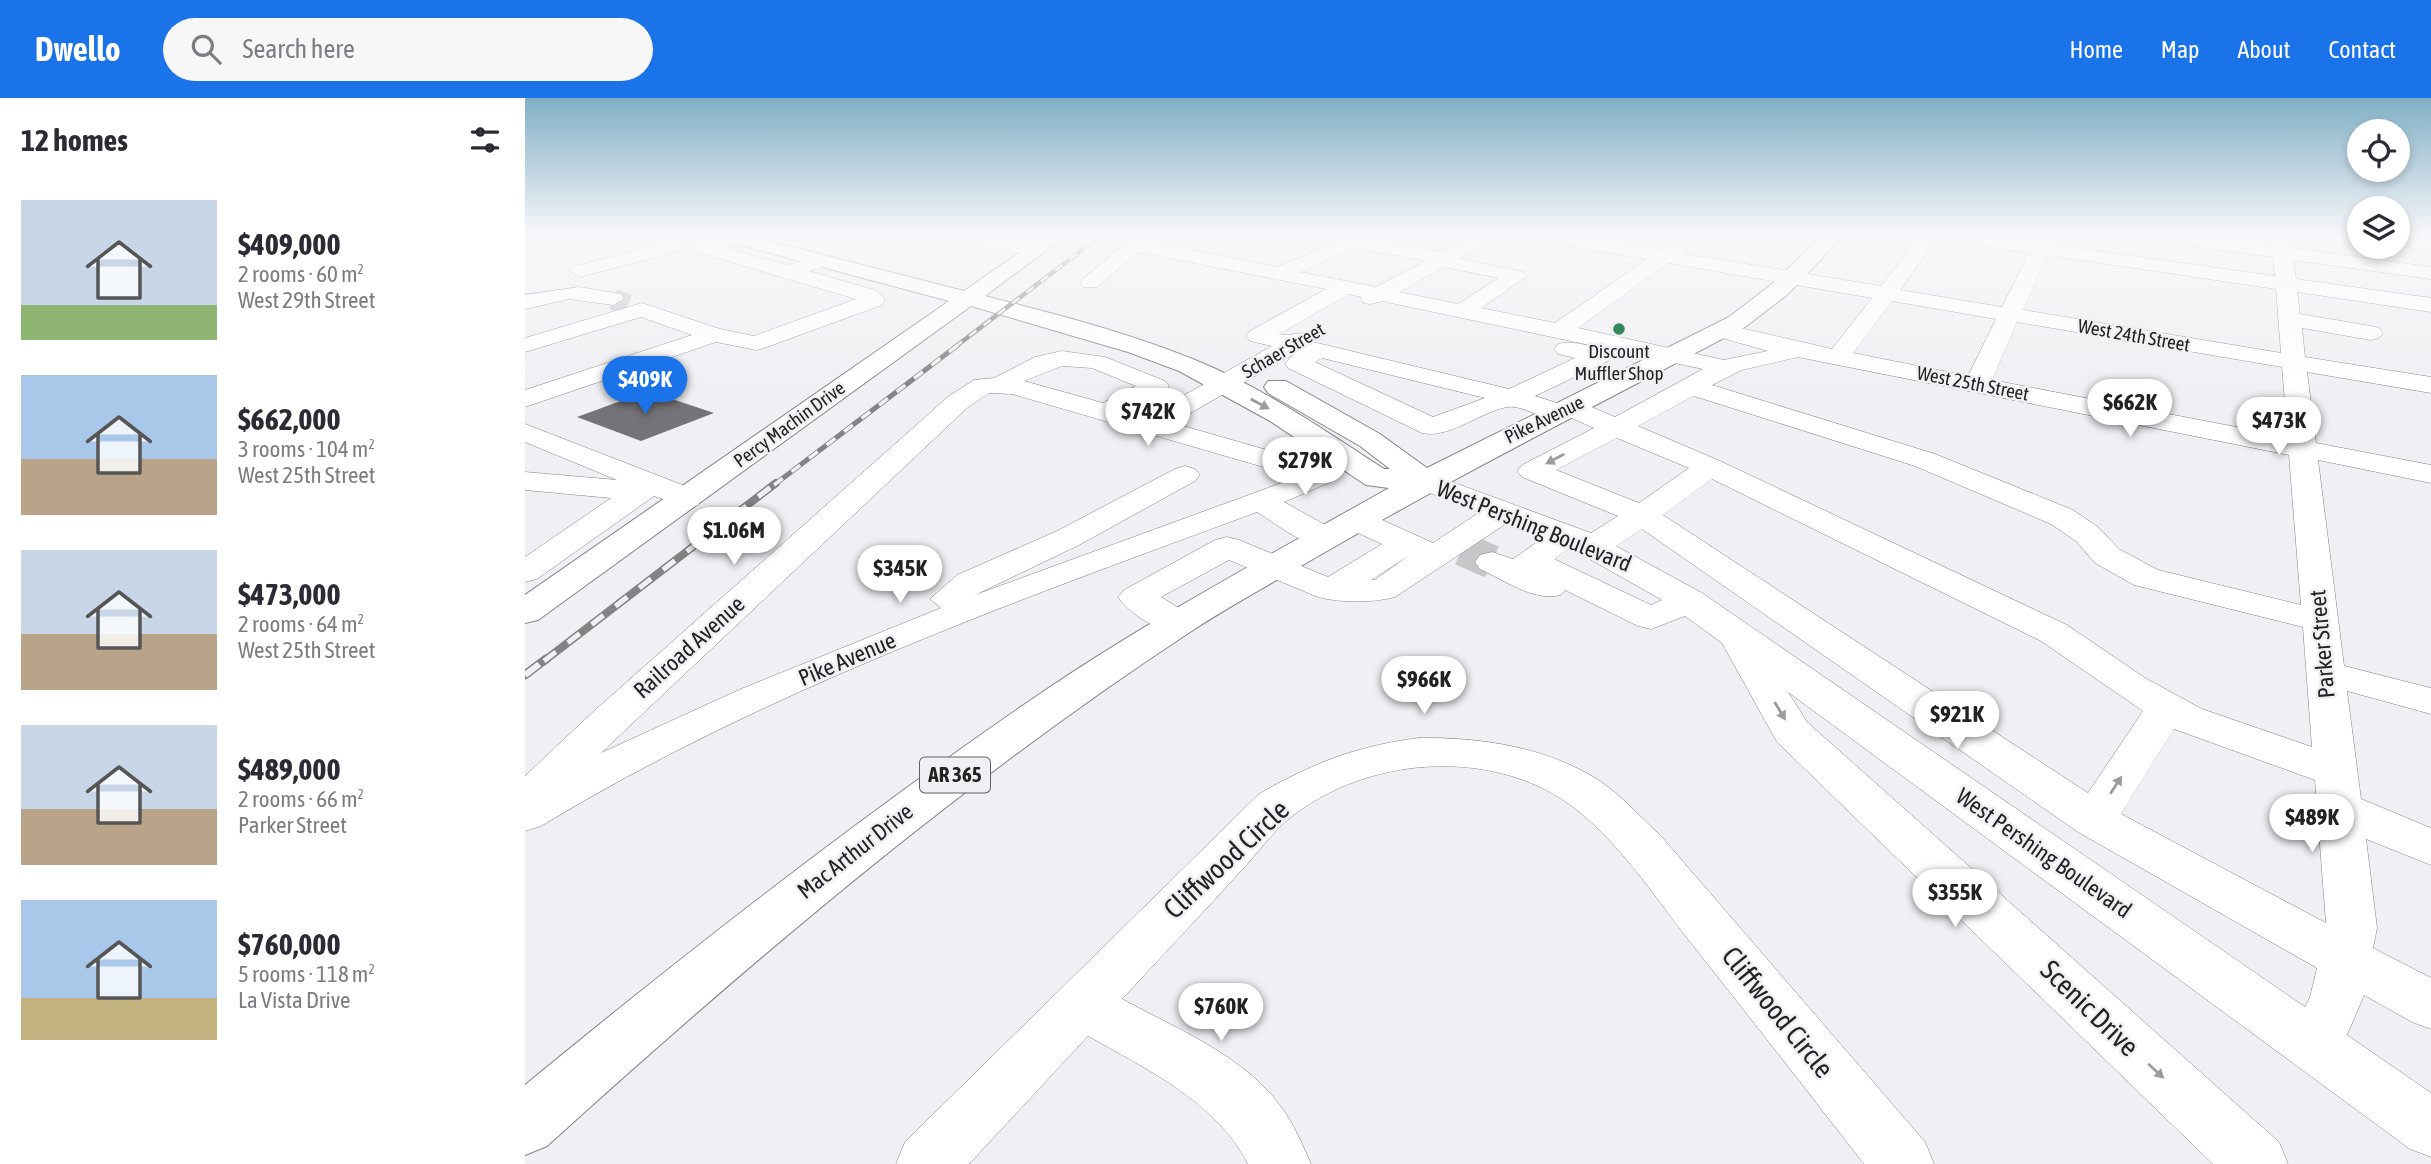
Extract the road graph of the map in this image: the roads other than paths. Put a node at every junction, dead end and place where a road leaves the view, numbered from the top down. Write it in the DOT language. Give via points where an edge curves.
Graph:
graph roads {
  1 [pos="839,287"];
  2 [pos="941,287"];
  3 [pos="949,287"];
  4 [pos="984,287"];
  5 [pos="1346,287"];
  6 [pos="1392,287"];
  7 [pos="1500,287"];
  8 [pos="1628,287"];
  9 [pos="1781,287"];
  10 [pos="1849,287"];
  11 [pos="1891,287"];
  12 [pos="2022,287"];
  13 [pos="2286,287"];
  14 [pos="2305,287"];
  15 [pos="1886,293"];
  16 [pos="974,294"];
  17 [pos="1378,294"];
  18 [pos="525,302"];
  19 [pos="628,305"];
  20 [pos="2431,305"];
  21 [pos="1462,311"];
  22 [pos="1346,313"];
  23 [pos="2010,314"];
  24 [pos="2290,319"];
  25 [pos="1325,326"];
  26 [pos="1723,331"];
  27 [pos="1571,333"];
  28 [pos="2371,333"];
  29 [pos="715,335"];
  30 [pos="525,345"];
  31 [pos="1305,348"];
  32 [pos="1794,349"];
  33 [pos="1676,355"];
  34 [pos="1838,357"];
  35 [pos="2294,361"];
  36 [pos="1727,368"];
  37 [pos="1248,372"];
  38 [pos="993,384"];
  39 [pos="1977,384"];
  40 [pos="1223,385"];
  41 [pos="2431,385"];
  42 [pos="1692,387"];
  43 [pos="529,395"];
  44 [pos="1512,397"];
  45 [pos="1563,410"];
  46 [pos="1109,411"];
  47 [pos="1152,424"];
  48 [pos="1616,427"];
  49 [pos="525,432"];
  50 [pos="1222,443"];
  51 [pos="2303,449"];
  52 [pos="574,452"];
  53 [pos="1710,467"];
  54 [pos="2431,474"];
  55 [pos="1185,475"];
  56 [pos="525,481"];
  57 [pos="1425,481"];
  58 [pos="646,487"];
  59 [pos="687,498"];
  60 [pos="1257,507"];
  61 [pos="1642,515"];
  62 [pos="1340,529"];
  63 [pos="1068,538"];
  64 [pos="1407,543"];
  65 [pos="1227,547"];
  66 [pos="1482,549"];
  67 [pos="1106,556"];
  68 [pos="1582,556"];
  69 [pos="1275,568"];
  70 [pos="1330,590"];
  71 [pos="528,598"];
  72 [pos="940,620"];
  73 [pos="2320,620"];
  74 [pos="1177,623"];
  75 [pos="1733,631"];
  76 [pos="2325,673"];
  77 [pos="2431,701"];
  78 [pos="2166,708"];
  79 [pos="2338,790"];
  80 [pos="525,803"];
  81 [pos="525,814"];
  82 [pos="2094,820"];
  83 [pos="2431,847"];
  84 [pos="2345,959"];
  85 [pos="1080,1004"];
  86 [pos="2431,1005"];
  87 [pos="2313,1044"];
  88 [pos="525,1125"];
  89 [pos="2431,1128"];
  90 [pos="927,1164"];
  91 [pos="1280,1164"];
  92 [pos="1903,1164"];
  93 [pos="2257,1164"];
  1 -- 29 [label="street" via="874,300 756,343"];
  2 -- 16 [label="main road, West Pershing Boulevard"];
  3 -- 16 [label="main road, West Pershing Boulevard"];
  4 -- 16 [label="main road, Percy Machin Drive"];
  5 -- 17 [label="street"];
  5 -- 31 [label="street" via="1258,336"];
  6 -- 17 [label="street, Schaer Street"];
  7 -- 21 [label="street"];
  8 -- 27 [label="street"];
  9 -- 26 [label="main road, Pike Avenue / AR 365"];
  10 -- 15 [label="street, West 24th Street"];
  11 -- 15 [label="street"];
  12 -- 23 [label="street"];
  13 -- 24 [label="street, Parker Street"];
  14 -- 20 [label="street"];
  15 -- 23 [label="street, West 24th Street"];
  15 -- 34 [label="street"];
  16 -- 37 [label="main road, West Pershing Boulevard" via="1134,328"];
  16 -- 40 [label="main road, West Pershing Boulevard" via="1117,340 1188,366"];
  16 -- 59 [label="main road, Percy Machin Drive"];
  17 -- 21 [label="street"];
  17 -- 22 [label="street, Schaer Street"];
  18 -- 19 [label="street" via="584,290"];
  19 -- 29 [label="street"];
  19 -- 30 [label="street"];
  21 -- 27 [label="street" via="1502,311"];
  23 -- 35 [label="street, West 24th Street"];
  23 -- 39 [label="street"];
  24 -- 28 [label="street"];
  24 -- 35 [label="street, Parker Street"];
  25 -- 31 [label="street, Schaer Street"];
  26 -- 32 [label="street, West 25th Street"];
  26 -- 33 [label="main road, Pike Avenue / AR 365"];
  27 -- 33 [label="street"];
  27 -- 44 [label="street" via="1561,347 1599,356"];
  29 -- 43 [label="street"];
  31 -- 37 [label="street, Schaer Street"];
  31 -- 44 [label="street"];
  31 -- 44 [label="street" via="1297,363 1432,427"];
  32 -- 34 [label="street, West 25th Street"];
  32 -- 36 [label="street" via="1777,358"];
  33 -- 36 [label="street"];
  33 -- 45 [label="main road, Pike Avenue / AR 365"];
  34 -- 39 [label="street, West 25th Street"];
  35 -- 41 [label="street, West 24th Street"];
  35 -- 51 [label="street, Parker Street"];
  36 -- 42 [label="street"];
  37 -- 40 [label="street, Schaer Street"];
  37 -- 57 [label="main road, West Pershing Boulevard" via="1328,414"];
  38 -- 46 [label="street"];
  38 -- 46 [label="street, Railroad Avenue" via="1056,358 1074,357 1103,363 1156,386"];
  38 -- 80 [label="street, Railroad Avenue" via="958,402"];
  39 -- 51 [label="street, West 25th Street"];
  40 -- 47 [label="street, Schaer Street"];
  40 -- 57 [label="main road, West Pershing Boulevard, one-way" via="1280,415 1377,478"];
  42 -- 48 [label="street"];
  42 -- 73 [label="street" via="1862,438 2062,517 2081,528 2107,556 2146,578"];
  44 -- 45 [label="street"];
  45 -- 48 [label="street"];
  45 -- 57 [label="main road, Pike Avenue / AR 365"];
  46 -- 47 [label="street"];
  47 -- 50 [label="street"];
  48 -- 53 [label="street"];
  48 -- 61 [label="street, one-way" via="1532,471"];
  49 -- 52 [label="street"];
  50 -- 55 [label="street" via="1191,465"];
  50 -- 60 [label="street, Pike Avenue" via="1323,475"];
  51 -- 54 [label="street, West 25th Street"];
  51 -- 73 [label="street, Parker Street"];
  52 -- 56 [label="street"];
  52 -- 58 [label="street"];
  53 -- 61 [label="street"];
  53 -- 78 [label="street" via="2054,633"];
  55 -- 60 [label="street" via="1202,490"];
  55 -- 63 [label="street"];
  56 -- 58 [label="street"];
  57 -- 62 [label="main road, Mac Arthur Drive / AR 365"];
  57 -- 66 [label="street, West Pershing Boulevard"];
  58 -- 59 [label="street"];
  58 -- 71 [label="street"];
  59 -- 71 [label="main road, Percy Machin Drive"];
  60 -- 62 [label="street"];
  60 -- 65 [label="street"];
  60 -- 67 [label="street, Pike Avenue"];
  61 -- 68 [label="street"];
  61 -- 82 [label="street"];
  62 -- 64 [label="street"];
  62 -- 69 [label="main road, Mac Arthur Drive / AR 365"];
  63 -- 67 [label="street"];
  63 -- 72 [label="street" via="969,582 947,599"];
  64 -- 66 [label="street"];
  64 -- 70 [label="street"];
  65 -- 69 [label="street"];
  65 -- 74 [label="street" via="1136,597"];
  66 -- 68 [label="street, West Pershing Boulevard"];
  66 -- 68 [label="street" via="1566,596"];
  66 -- 70 [label="street" via="1383,590"];
  67 -- 72 [label="street, Pike Avenue"];
  68 -- 75 [label="street, West Pershing Boulevard" via="1638,569"];
  69 -- 70 [label="street"];
  69 -- 74 [label="main road, Mac Arthur Drive / AR 365"];
  72 -- 81 [label="street, Pike Avenue" via="678,733"];
  73 -- 76 [label="street, Parker Street"];
  74 -- 88 [label="main road, Mac Arthur Drive / AR 365" via="1052,706 842,860 677,993"];
  75 -- 87 [label="street, West Pershing Boulevard"];
  75 -- 93 [label="street, Scenic Drive, one-way" via="1792,732"];
  76 -- 77 [label="street"];
  76 -- 79 [label="street, Parker Street"];
  78 -- 79 [label="street"];
  82 -- 78 [label="street, one-way"];
  79 -- 83 [label="street"];
  79 -- 84 [label="street, Parker Street" via="2352,928"];
  82 -- 84 [label="street"];
  84 -- 86 [label="street"];
  84 -- 87 [label="street, Parker Street" via="2336,1003"];
  85 -- 90 [label="street, Cliffwood Circle"];
  85 -- 91 [label="street" via="1225,1092 1257,1122"];
  85 -- 92 [label="street, Cliffwood Circle" via="1275,806 1325,776 1362,762 1426,752 1472,753 1524,766 1575,787 1609,813 1643,848"];
  87 -- 89 [label="street, West Pershing Boulevard"];
}
